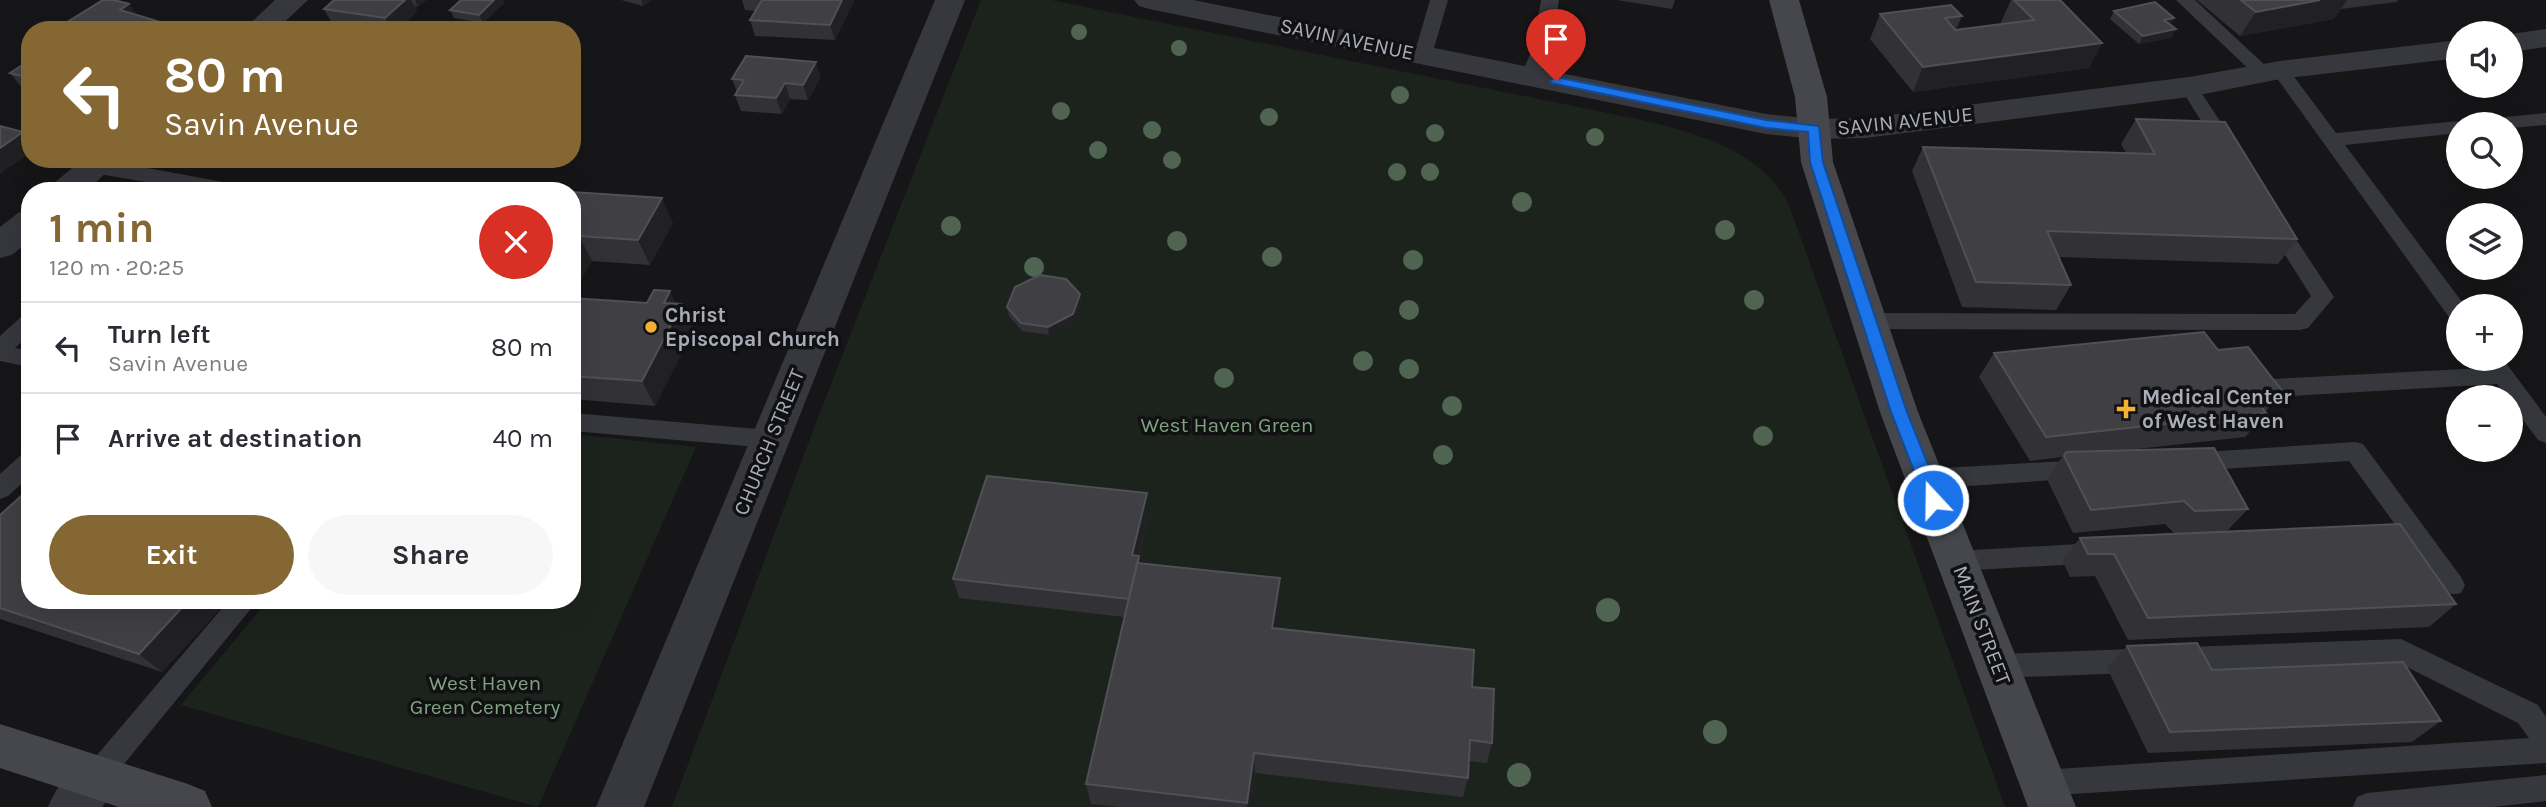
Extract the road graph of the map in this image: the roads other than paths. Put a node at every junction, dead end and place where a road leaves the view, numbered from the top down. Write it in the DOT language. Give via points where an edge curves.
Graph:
graph roads {
  1 [pos="293,0"];
  2 [pos="950,0"];
  3 [pos="1149,0"];
  4 [pos="1439,0"];
  5 [pos="1550,0"];
  6 [pos="1784,0"];
  7 [pos="2185,0"];
  8 [pos="268,21"];
  9 [pos="2546,38"];
  10 [pos="2523,41"];
  11 [pos="2446,51"];
  12 [pos="1423,55"];
  13 [pos="2271,71"];
  14 [pos="1530,75"];
  15 [pos="2189,87"];
  16 [pos="2546,119"];
  17 [pos="2523,121"];
  18 [pos="2446,128"];
  19 [pos="1814,129"];
  20 [pos="2331,139"];
  21 [pos="2236,161"];
  22 [pos="93,168"];
  23 [pos="117,168"];
  24 [pos="77,182"];
  25 [pos="167,182"];
  26 [pos="2265,206"];
  27 [pos="21,228"];
  28 [pos="0,246"];
  29 [pos="2446,296"];
  30 [pos="1869,321"];
  31 [pos="21,331"];
  32 [pos="0,351"];
  33 [pos="21,357"];
  34 [pos="2454,371"];
  35 [pos="2500,371"];
  36 [pos="2273,388"];
  37 [pos="581,423"];
  38 [pos="2542,423"];
  39 [pos="770,439"];
  40 [pos="2163,464"];
  41 [pos="2108,467"];
  42 [pos="21,469"];
  43 [pos="1925,479"];
  44 [pos="0,489"];
  45 [pos="2418,536"];
  46 [pos="2362,539"];
  47 [pos="2127,551"];
  48 [pos="1957,561"];
  49 [pos="2452,585"];
  50 [pos="237,609"];
  51 [pos="1997,666"];
  52 [pos="2546,740"];
  53 [pos="0,746"];
  54 [pos="2546,750"];
  55 [pos="2546,788"];
  56 [pos="84,792"];
  57 [pos="2047,795"];
  58 [pos="188,807"];
  59 [pos="620,807"];
  60 [pos="2367,807"];
  1 -- 8 [label="street"];
  2 -- 39 [label="street, CHURCH STREET"];
  3 -- 12 [label="street, SAVIN AVENUE"];
  4 -- 12 [label="lane"];
  5 -- 14 [label="lane" via="1542,48"];
  6 -- 19 [label="main road, MAIN STREET" via="1811,97"];
  7 -- 13 [label="lane"];
  9 -- 10 [label="street"];
  11 -- 13 [label="street, SAVIN AVENUE"];
  12 -- 14 [label="street, SAVIN AVENUE"];
  13 -- 15 [label="street, SAVIN AVENUE"];
  13 -- 20 [label="lane"];
  14 -- 19 [label="street, SAVIN AVENUE" via="1766,124"];
  15 -- 19 [label="street, SAVIN AVENUE" via="1865,128"];
  15 -- 21 [label="lane"];
  16 -- 17 [label="lane"];
  18 -- 20 [label="lane"];
  19 -- 30 [label="main road, MAIN STREET" via="1817,162"];
  20 -- 29 [label="lane"];
  22 -- 24 [label="street"];
  23 -- 25 [label="lane"];
  26 -- 30 [label="lane" via="2323,297 2300,322"];
  27 -- 28 [label="street"];
  30 -- 43 [label="main road, MAIN STREET"];
  31 -- 32 [label="lane"];
  32 -- 33 [label="lane"];
  34 -- 36 [label="lane"];
  35 -- 38 [label="lane"];
  37 -- 39 [label="lane"];
  39 -- 59 [label="street, CHURCH STREET"];
  40 -- 45 [label="lane" via="2355,451"];
  41 -- 43 [label="lane"];
  42 -- 44 [label="lane"];
  43 -- 48 [label="main road, MAIN STREET"];
  45 -- 46 [label="lane"];
  45 -- 49 [label="lane"];
  47 -- 48 [label="lane"];
  48 -- 51 [label="main road, MAIN STREET"];
  50 -- 56 [label="lane"];
  51 -- 52 [label="lane" via="2401,651 2528,714"];
  51 -- 57 [label="main road, MAIN STREET"];
  53 -- 56 [label="main road"];
  54 -- 57 [label="lane"];
  55 -- 60 [label="lane"];
  56 -- 58 [label="main road"];
}
